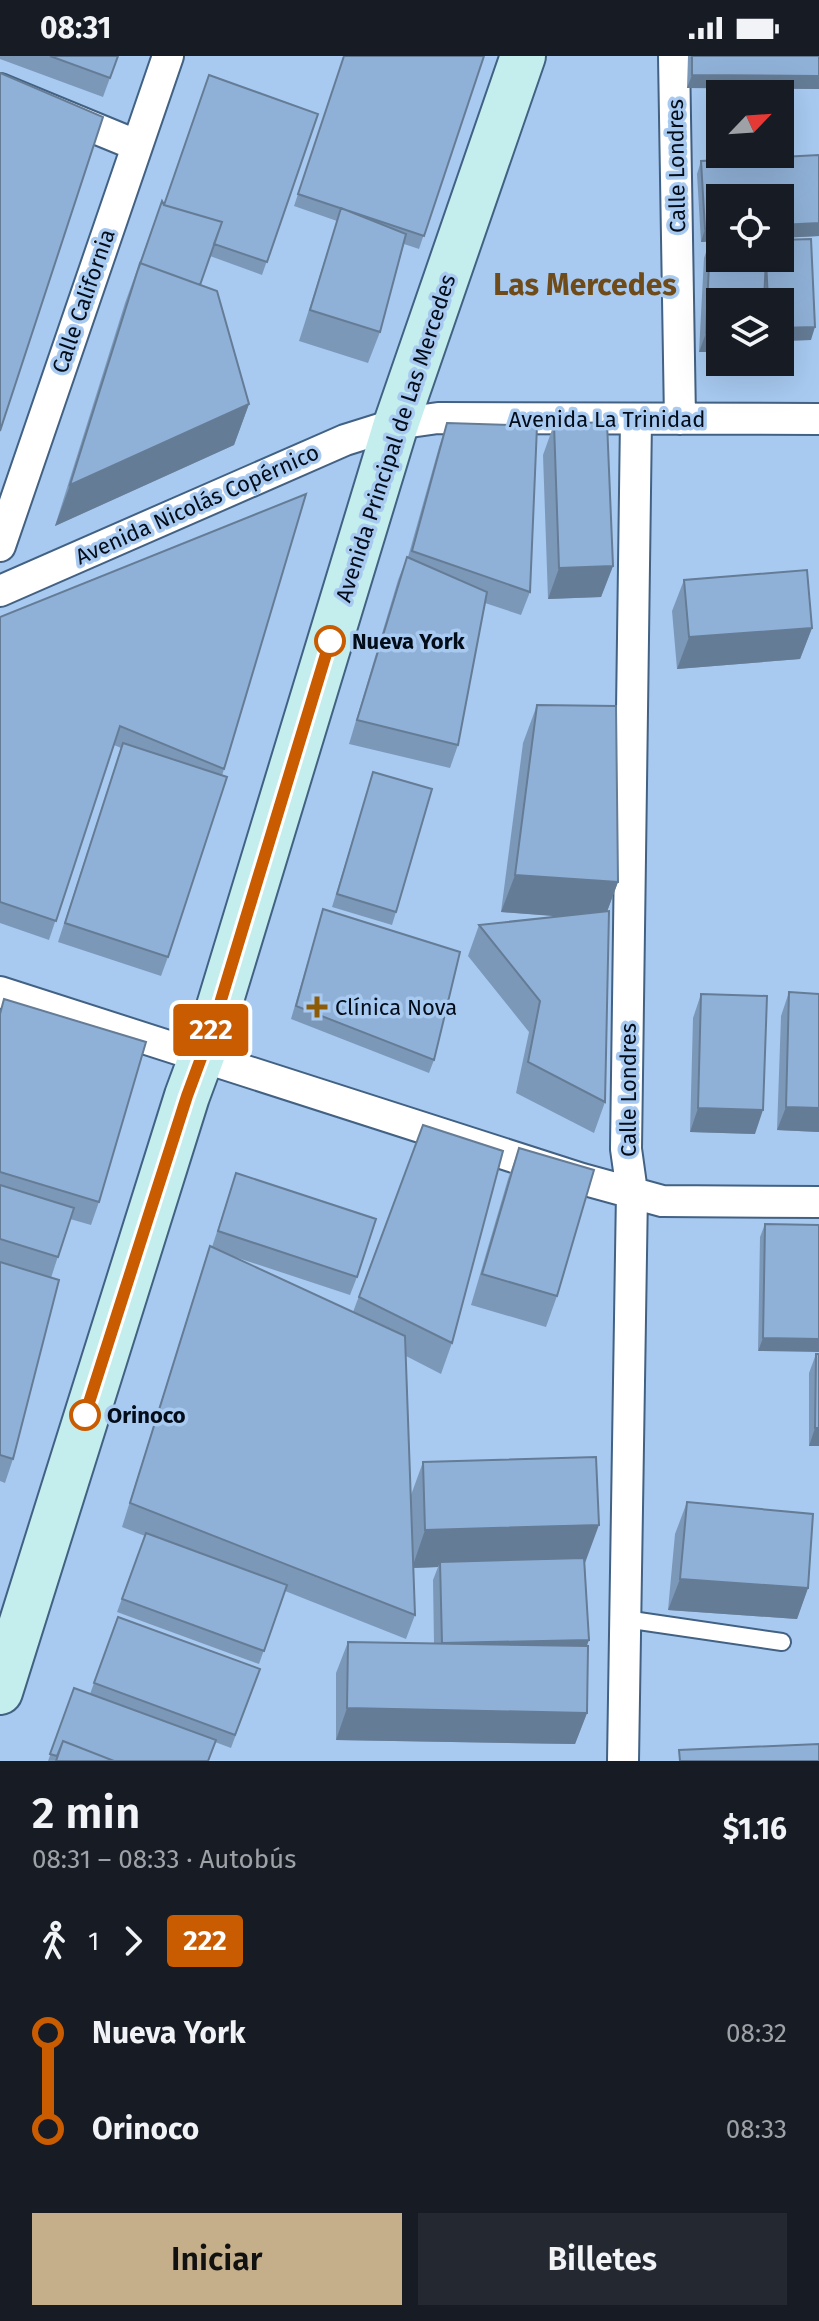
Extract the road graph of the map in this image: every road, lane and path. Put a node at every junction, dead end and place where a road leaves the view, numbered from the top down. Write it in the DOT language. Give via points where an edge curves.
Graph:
graph roads {
  1 [pos="168,56"];
  2 [pos="523,56"];
  3 [pos="674,56"];
  4 [pos="0,89"];
  5 [pos="136,145"];
  6 [pos="636,419"];
  7 [pos="680,419"];
  8 [pos="819,419"];
  9 [pos="396,424"];
  10 [pos="0,546"];
  11 [pos="0,591"];
  12 [pos="0,992"];
  13 [pos="202,1056"];
  14 [pos="632,1192"];
  15 [pos="819,1202"];
  16 [pos="625,1619"];
  17 [pos="782,1642"];
  18 [pos="0,1692"];
  19 [pos="623,1761"];
  1 -- 5 [label="street, Calle California"];
  2 -- 9 [label="street, Avenida Principal de Las Mercedes"];
  3 -- 7 [label="street, Calle Londres"];
  4 -- 5 [label="street"];
  5 -- 10 [label="street, Calle California"];
  6 -- 7 [label="street, Avenida La Trinidad"];
  6 -- 9 [label="street, Avenida La Trinidad" via="438,418"];
  6 -- 14 [label="street, Calle Londres" via="626,1149"];
  7 -- 8 [label="street, Avenida La Trinidad"];
  9 -- 11 [label="street, Avenida Nicolás Copérnico" via="345,440"];
  9 -- 13 [label="street, Avenida Principal de Las Mercedes"];
  12 -- 13 [label="street"];
  13 -- 14 [label="street"];
  13 -- 18 [label="street, Avenida Principal de Las Mercedes"];
  14 -- 15 [label="street" via="662,1201"];
  14 -- 16 [label="street, Calle Londres"];
  16 -- 17 [label="lane"];
  16 -- 19 [label="street, Calle Londres"];
}
